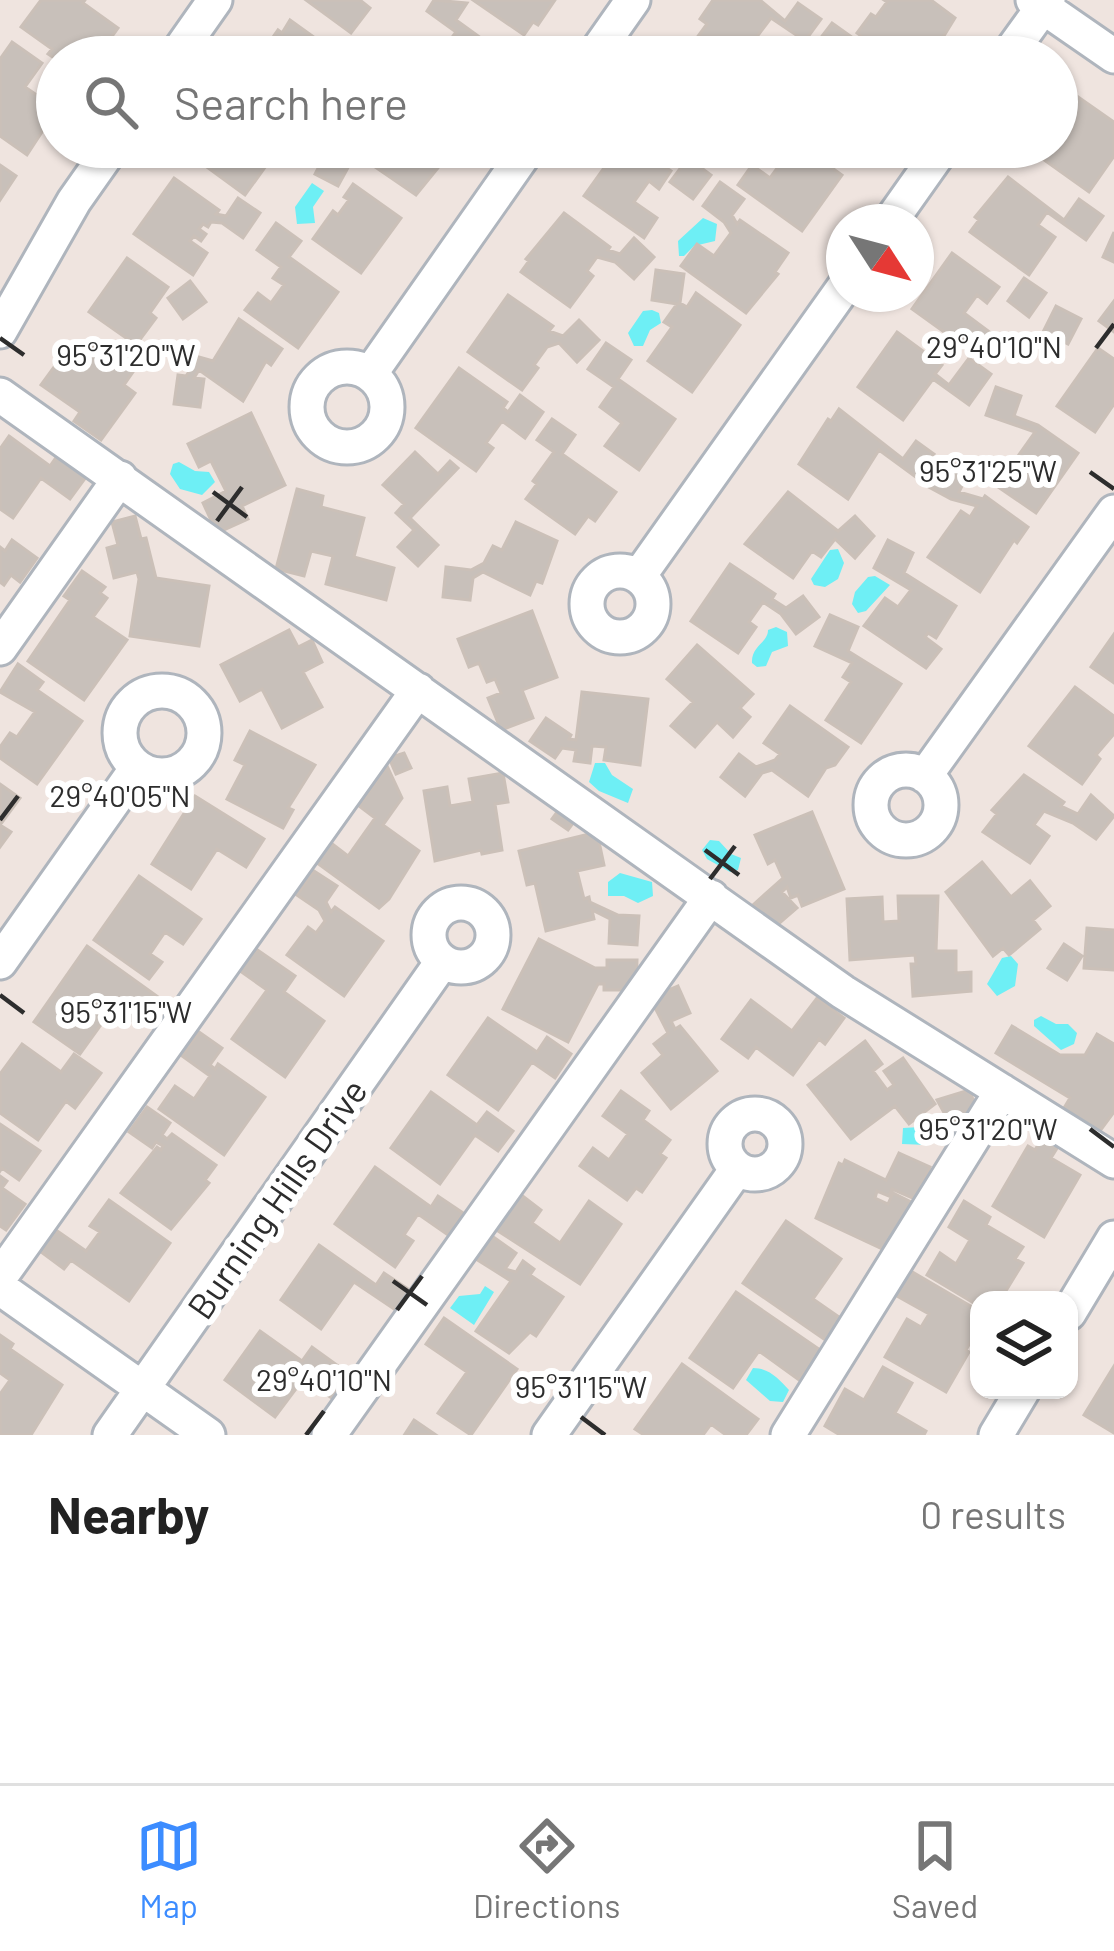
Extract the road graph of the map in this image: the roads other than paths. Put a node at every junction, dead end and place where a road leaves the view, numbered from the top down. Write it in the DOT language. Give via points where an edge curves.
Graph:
graph roads {
  1 [pos="215,0"];
  2 [pos="633,0"];
  3 [pos="1041,2"];
  4 [pos="190,36"];
  5 [pos="608,36"];
  6 [pos="1020,36"];
  7 [pos="1114,56"];
  8 [pos="97,168"];
  9 [pos="515,168"];
  10 [pos="929,168"];
  11 [pos="903,204"];
  12 [pos="826,312"];
  13 [pos="0,331"];
  14 [pos="370,374"];
  15 [pos="0,395"];
  16 [pos="120,478"];
  17 [pos="1114,512"];
  18 [pos="639,576"];
  19 [pos="0,648"];
  20 [pos="418,689"];
  21 [pos="137,768"];
  22 [pos="925,776"];
  23 [pos="711,897"];
  24 [pos="0,962"];
  25 [pos="442,962"];
  26 [pos="1002,1090"];
  27 [pos="1114,1161"];
  28 [pos="737,1169"];
  29 [pos="1114,1238"];
  30 [pos="0,1277"];
  31 [pos="0,1288"];
  32 [pos="1078,1298"];
  33 [pos="142,1388"];
  34 [pos="1017,1399"];
  35 [pos="110,1435"];
  36 [pos="208,1435"];
  37 [pos="329,1435"];
  38 [pos="549,1435"];
  39 [pos="788,1435"];
  40 [pos="995,1435"];
  1 -- 4 [label="street"];
  2 -- 5 [label="street"];
  3 -- 6 [label="street"];
  3 -- 7 [label="street"];
  8 -- 13 [label="street"];
  9 -- 14 [label="street"];
  10 -- 11 [label="street"];
  12 -- 18 [label="street"];
  15 -- 16 [label="street"];
  16 -- 19 [label="street"];
  16 -- 20 [label="street"];
  17 -- 22 [label="street"];
  20 -- 23 [label="street"];
  20 -- 30 [label="street"];
  21 -- 24 [label="street"];
  23 -- 26 [label="street" via="843,992"];
  23 -- 37 [label="street"];
  25 -- 33 [label="street, Burning Hills Drive"];
  26 -- 27 [label="street"];
  26 -- 39 [label="street"];
  28 -- 38 [label="street"];
  29 -- 32 [label="street"];
  31 -- 33 [label="street"];
  33 -- 35 [label="street, Burning Hills Drive"];
  33 -- 36 [label="street"];
  34 -- 40 [label="street"];
}
